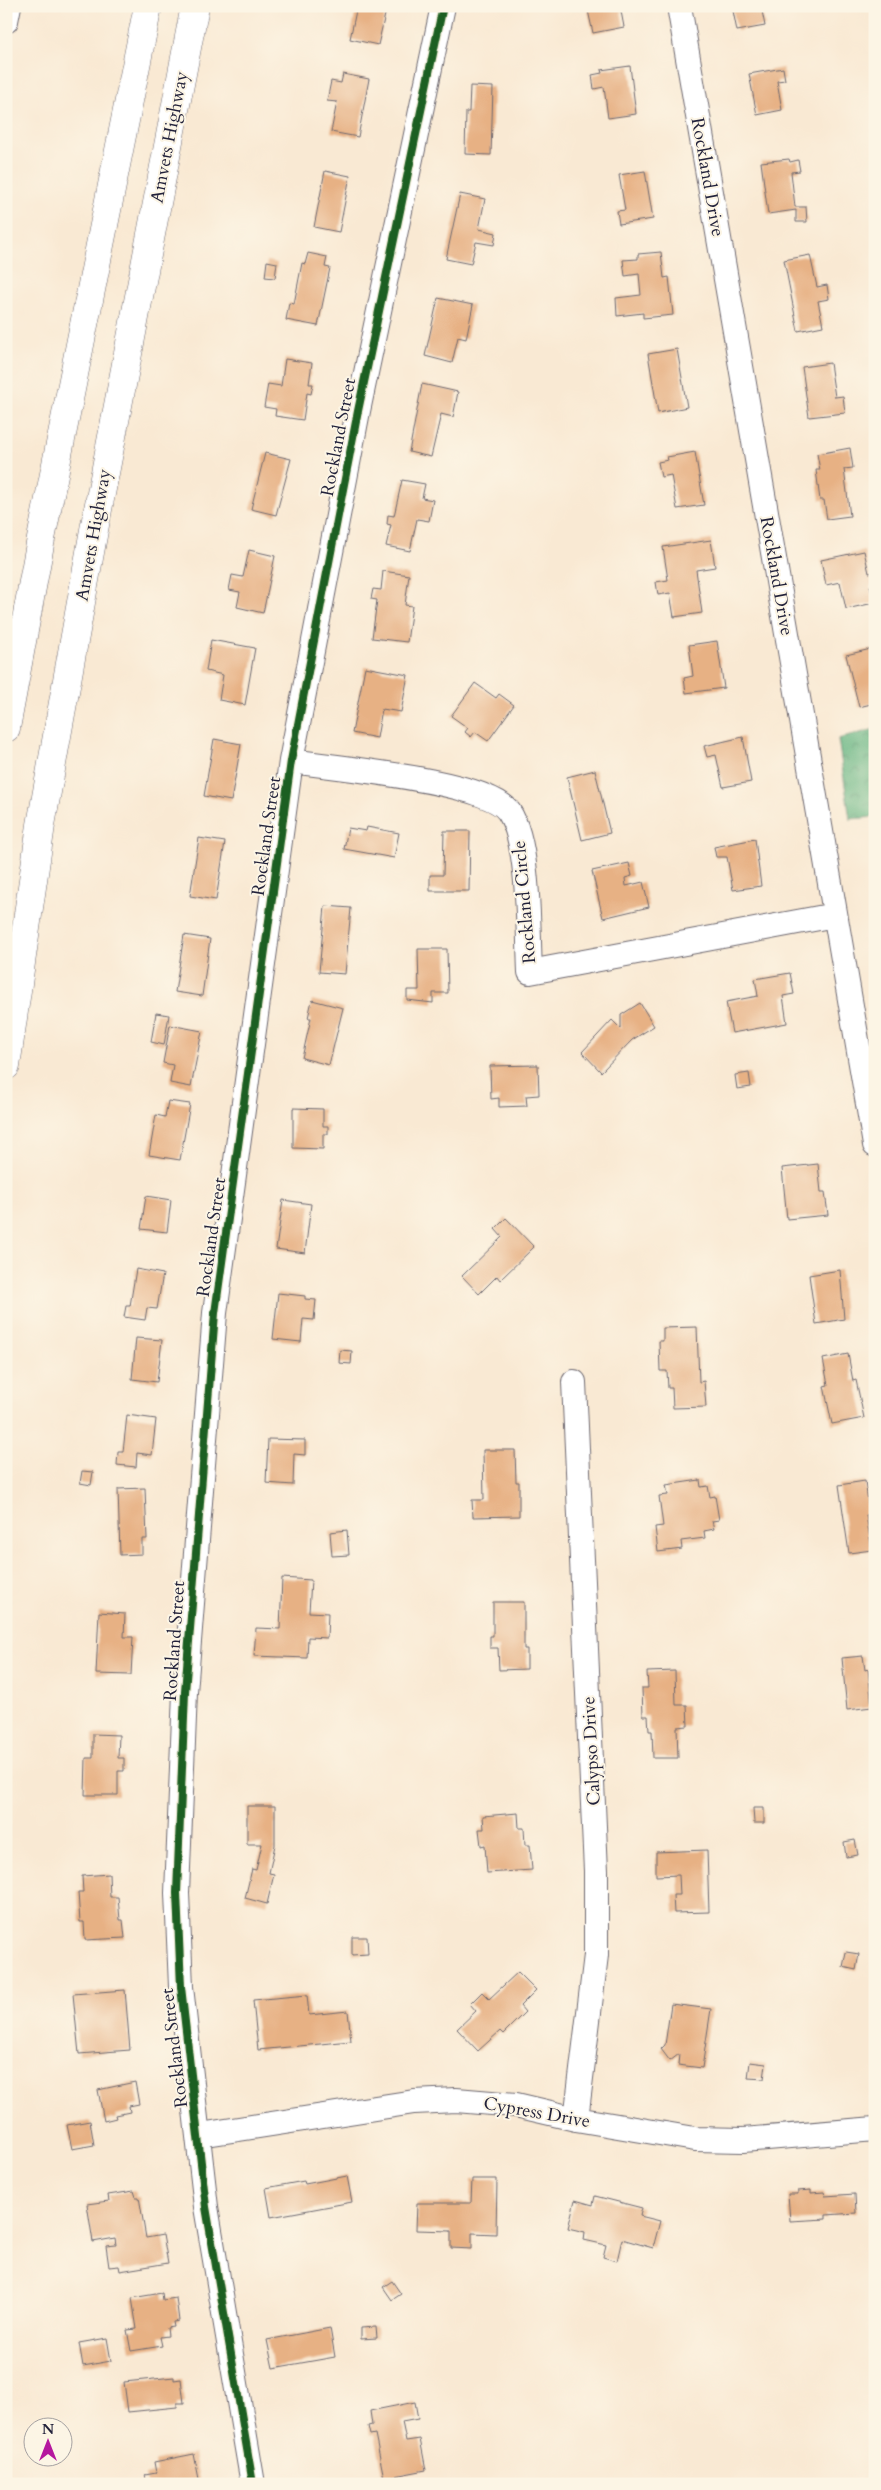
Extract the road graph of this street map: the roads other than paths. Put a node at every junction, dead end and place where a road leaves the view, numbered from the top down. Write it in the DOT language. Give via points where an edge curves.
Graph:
graph roads {
  1 [pos="9,6"];
  2 [pos="148,6"];
  3 [pos="196,6"];
  4 [pos="443,6"];
  5 [pos="679,6"];
  6 [pos="6,21"];
  7 [pos="6,728"];
  8 [pos="291,761"];
  9 [pos="835,915"];
  10 [pos="6,1066"];
  11 [pos="875,1145"];
  12 [pos="574,1382"];
  13 [pos="576,2119"];
  14 [pos="875,2130"];
  15 [pos="200,2135"];
  16 [pos="253,2484"];
  1 -- 6 [label="street"];
  2 -- 7 [label="highway"];
  3 -- 10 [label="highway, Amvets Highway" via="97,511 42,816"];
  4 -- 8 [label="street, Rockland Street" via="358,411"];
  5 -- 9 [label="street, Rockland Drive"];
  8 -- 9 [label="street, Rockland Circle" via="451,785 495,799 509,810 517,827 523,855 530,972"];
  8 -- 15 [label="street, Rockland Street" via="215,1313 185,1692 177,1893 181,1987"];
  9 -- 11 [label="street, Rockland Drive"];
  12 -- 13 [label="street, Calypso Drive" via="596,1871 596,1955"];
  13 -- 14 [label="street, Cypress Drive" via="695,2139 743,2140"];
  13 -- 15 [label="street, Cypress Drive" via="516,2105 447,2100 414,2102"];
  15 -- 16 [label="street, Rockland Street" via="206,2207"];
}
